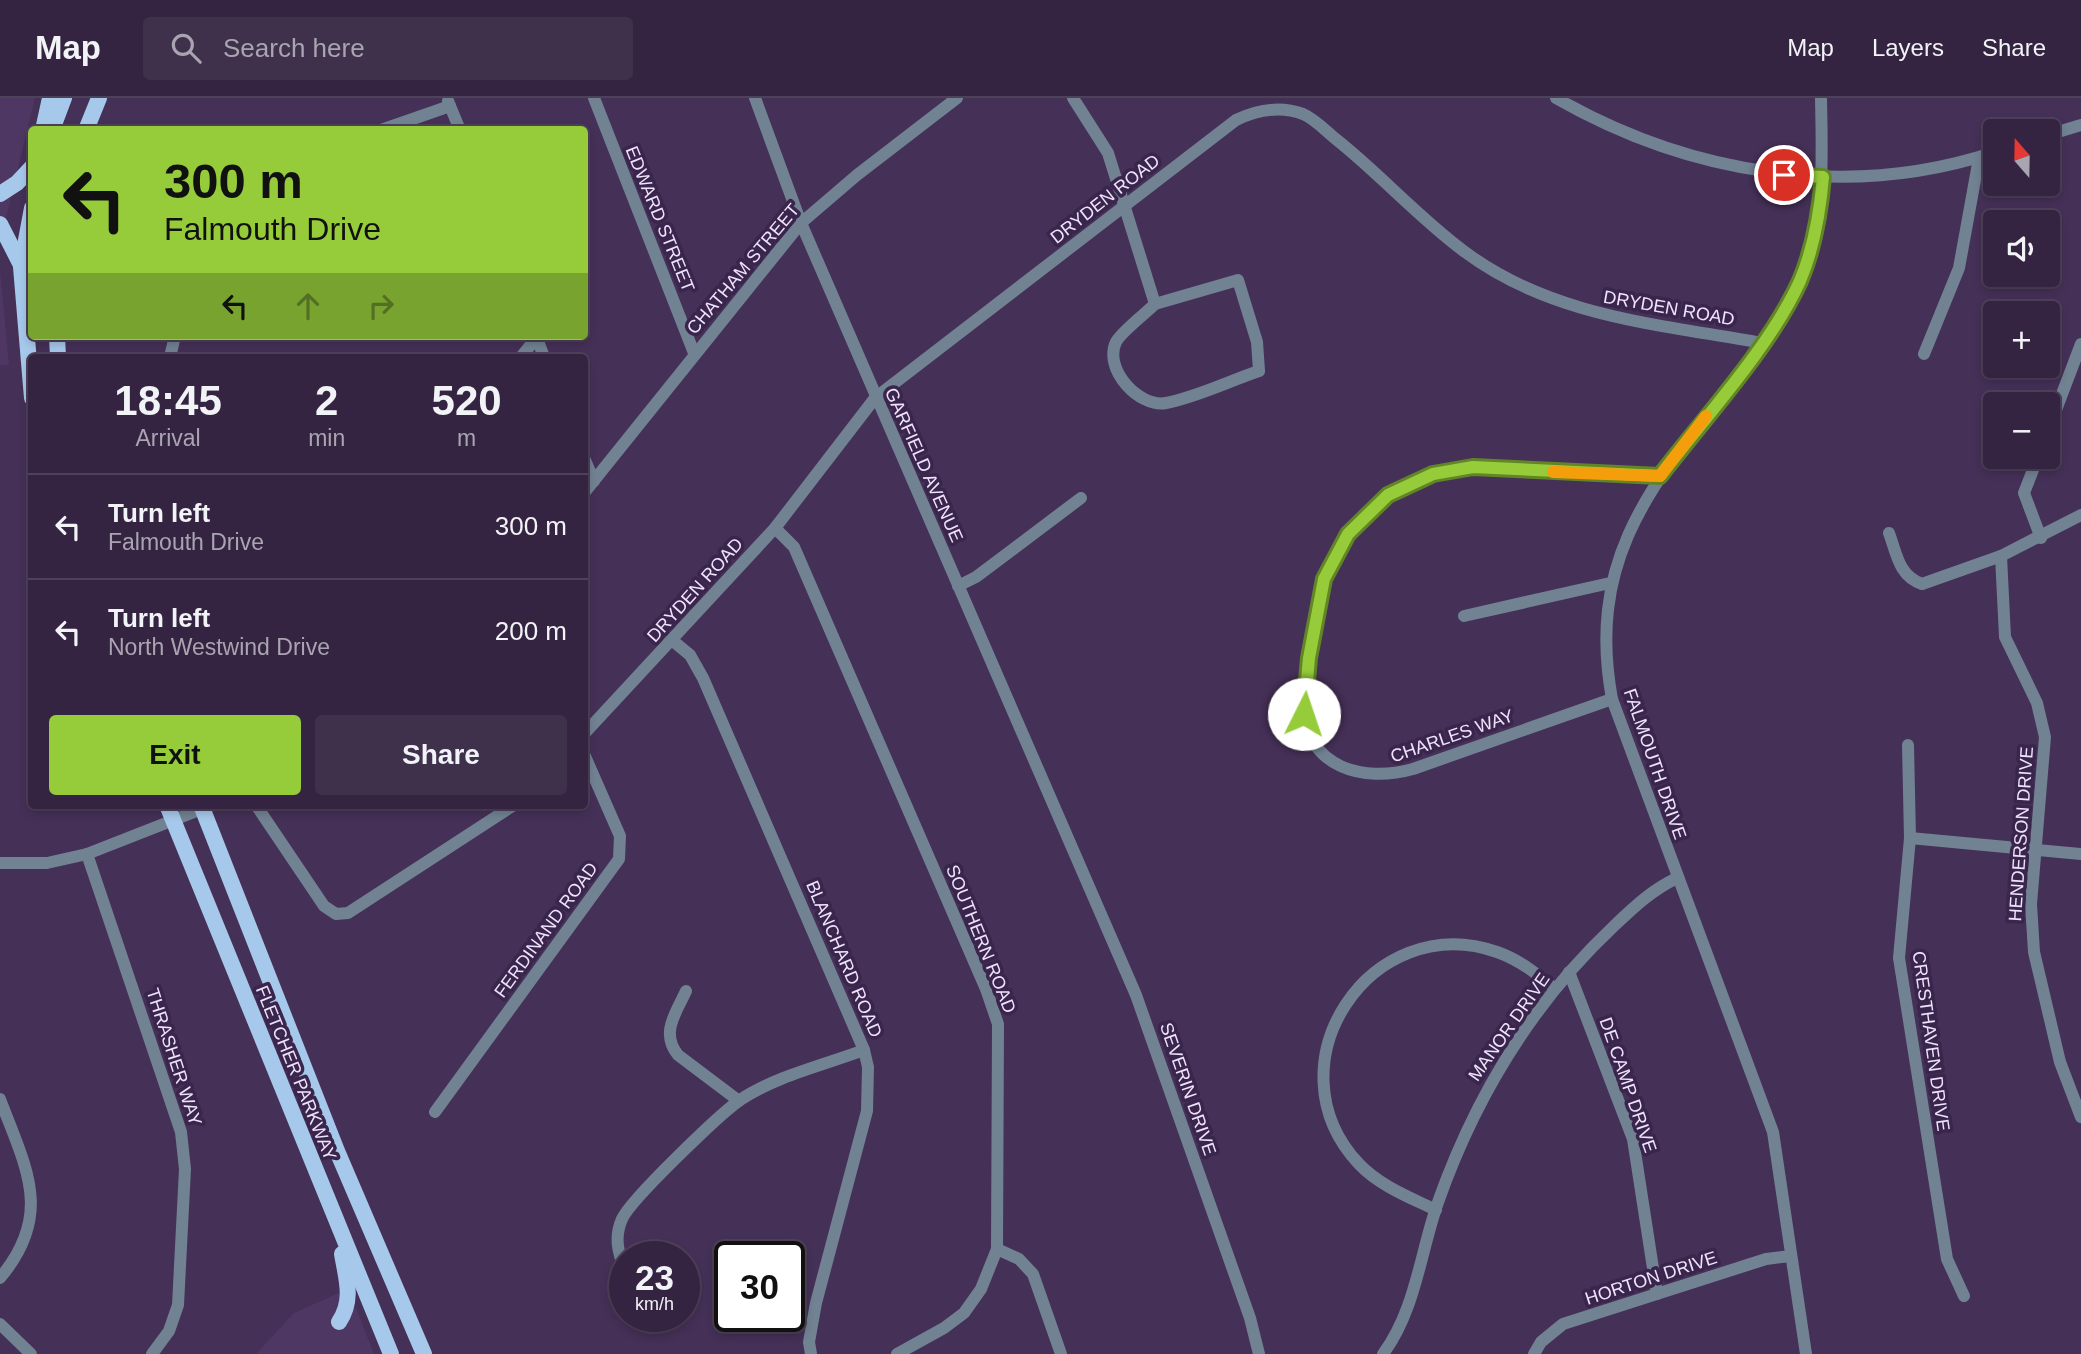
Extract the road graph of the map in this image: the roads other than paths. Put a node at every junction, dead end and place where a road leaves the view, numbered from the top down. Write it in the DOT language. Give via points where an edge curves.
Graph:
graph roads {
  1 [pos="50,98"];
  2 [pos="64,98"];
  3 [pos="99,98"];
  4 [pos="594,98"];
  5 [pos="755,98"];
  6 [pos="957,98"];
  7 [pos="1073,98"];
  8 [pos="1556,98"];
  9 [pos="1821,98"];
  10 [pos="449,102"];
  11 [pos="2081,125"];
  12 [pos="44,126"];
  13 [pos="54,126"];
  14 [pos="88,126"];
  15 [pos="391,126"];
  16 [pos="458,126"];
  17 [pos="2060,131"];
  18 [pos="1983,156"];
  19 [pos="1979,158"];
  20 [pos="28,171"];
  21 [pos="1823,177"];
  22 [pos="0,194"];
  23 [pos="1123,208"];
  24 [pos="801,223"];
  25 [pos="0,224"];
  26 [pos="28,229"];
  27 [pos="21,267"];
  28 [pos="1155,304"];
  29 [pos="1762,343"];
  30 [pos="2081,344"];
  31 [pos="694,353"];
  32 [pos="28,354"];
  33 [pos="1924,354"];
  34 [pos="875,398"];
  35 [pos="2060,399"];
  36 [pos="588,467"];
  37 [pos="2033,469"];
  38 [pos="1660,476"];
  39 [pos="594,481"];
  40 [pos="588,488"];
  41 [pos="1081,498"];
  42 [pos="2081,515"];
  43 [pos="775,528"];
  44 [pos="1889,533"];
  45 [pos="2041,538"];
  46 [pos="2001,556"];
  47 [pos="1610,583"];
  48 [pos="958,586"];
  49 [pos="1464,616"];
  50 [pos="673,641"];
  51 [pos="1612,699"];
  52 [pos="588,730"];
  53 [pos="1908,745"];
  54 [pos="588,763"];
  55 [pos="168,809"];
  56 [pos="199,809"];
  57 [pos="206,809"];
  58 [pos="259,809"];
  59 [pos="508,809"];
  60 [pos="173,822"];
  61 [pos="1910,838"];
  62 [pos="1071,841"];
  63 [pos="2037,849"];
  64 [pos="87,854"];
  65 [pos="2081,854"];
  66 [pos="0,863"];
  67 [pos="1677,878"];
  68 [pos="1569,972"];
  69 [pos="1555,989"];
  70 [pos="686,991"];
  71 [pos="864,1050"];
  72 [pos="0,1099"];
  73 [pos="739,1101"];
  74 [pos="435,1112"];
  75 [pos="2081,1117"];
  76 [pos="1436,1210"];
  77 [pos="339,1228"];
  78 [pos="618,1241"];
  79 [pos="997,1249"];
  80 [pos="1791,1256"];
  81 [pos="0,1278"];
  82 [pos="1657,1294"];
  83 [pos="1964,1296"];
  84 [pos="339,1322"];
  85 [pos="0,1324"];
  86 [pos="31,1354"];
  87 [pos="152,1354"];
  88 [pos="391,1354"];
  89 [pos="424,1354"];
  90 [pos="811,1354"];
  91 [pos="897,1354"];
  92 [pos="1061,1354"];
  93 [pos="1259,1354"];
  94 [pos="1382,1354"];
  95 [pos="1534,1354"];
  96 [pos="1806,1354"];
  1 -- 12 [label="main road"];
  2 -- 13 [label="main road"];
  3 -- 14 [label="main road"];
  4 -- 31 [label="street, EDWARD STREET"];
  5 -- 24 [label="street, GARFIELD AVENUE"];
  6 -- 24 [label="street, CHATHAM STREET"];
  7 -- 23 [label="street" via="1108,153"];
  8 -- 21 [label="street" via="1620,132 1712,163"];
  9 -- 21 [label="street, FALMOUTH DRIVE"];
  10 -- 15 [label="street"];
  10 -- 16 [label="street"];
  11 -- 17 [label="street"];
  18 -- 19 [label="street"];
  19 -- 21 [label="street" via="1909,172"];
  19 -- 33 [label="street" via="1959,268"];
  20 -- 22 [label="main road"];
  21 -- 29 [label="street, FALMOUTH DRIVE" via="1821,206 1799,282"];
  23 -- 28 [label="street"];
  23 -- 29 [label="street, DRYDEN ROAD" via="1236,120 1261,111 1290,111 1307,115 1429,222 1503,278 1578,309"];
  23 -- 34 [label="street, DRYDEN ROAD"];
  24 -- 31 [label="street, CHATHAM STREET"];
  24 -- 34 [label="street, GARFIELD AVENUE"];
  25 -- 27 [label="main road"];
  26 -- 27 [label="main road"];
  27 -- 32 [label="main road"];
  28 -- 28 [label="street" via="1238,280 1257,342 1259,371 1164,404 1143,400 1113,363 1116,342"];
  29 -- 38 [label="street, FALMOUTH DRIVE"];
  30 -- 35 [label="street"];
  31 -- 39 [label="street, CHATHAM STREET"];
  34 -- 43 [label="street, DRYDEN ROAD"];
  34 -- 48 [label="street, GARFIELD AVENUE"];
  36 -- 39 [label="street"];
  37 -- 45 [label="street" via="2024,493"];
  38 -- 47 [label="street, FALMOUTH DRIVE" via="1632,523"];
  38 -- 51 [label="street, CHARLES WAY" via="1473,467 1433,474 1396,491 1354,526 1330,565 1320,594 1303,704 1310,734 1329,759 1349,771 1383,777"];
  39 -- 40 [label="street, CHATHAM STREET"];
  41 -- 48 [label="street"];
  42 -- 45 [label="street"];
  43 -- 50 [label="street, DRYDEN ROAD"];
  43 -- 79 [label="street, SOUTHERN ROAD" via="794,547 998,1024"];
  44 -- 46 [label="street" via="1903,573 1922,584"];
  45 -- 46 [label="street"];
  46 -- 63 [label="street, HENDERSON DRIVE" via="2005,637 2043,724"];
  47 -- 49 [label="street"];
  47 -- 51 [label="street, FALMOUTH DRIVE" via="1606,613"];
  48 -- 62 [label="street, GARFIELD AVENUE"];
  50 -- 52 [label="street, DRYDEN ROAD"];
  50 -- 71 [label="street, BLANCHARD ROAD" via="690,655 702,678"];
  51 -- 67 [label="street, FALMOUTH DRIVE"];
  53 -- 61 [label="street, CRESTHAVEN DRIVE"];
  54 -- 74 [label="street, FERDINAND ROAD" via="620,836 620,859"];
  55 -- 60 [label="main road, FLETCHER PARKWAY"];
  56 -- 60 [label="street"];
  57 -- 89 [label="main road, FLETCHER PARKWAY" via="337,1151"];
  58 -- 59 [label="street" via="324,906 335,914 348,913"];
  60 -- 64 [label="street"];
  60 -- 77 [label="main road, FLETCHER PARKWAY"];
  61 -- 63 [label="street"];
  61 -- 83 [label="street, CRESTHAVEN DRIVE" via="1899,958 1947,1259"];
  62 -- 93 [label="street, SEVERIN DRIVE" via="1136,995"];
  63 -- 65 [label="street"];
  63 -- 75 [label="street, HENDERSON DRIVE" via="2031,904 2034,952 2060,1062"];
  64 -- 66 [label="street" via="47,863"];
  64 -- 87 [label="street, THRASHER WAY" via="181,1132 185,1169 178,1305 169,1331"];
  67 -- 68 [label="street, MANOR DRIVE" via="1654,888"];
  67 -- 80 [label="street, FALMOUTH DRIVE" via="1773,1132"];
  68 -- 69 [label="street, MANOR DRIVE"];
  68 -- 82 [label="street, DE CAMP DRIVE" via="1633,1139"];
  69 -- 76 [label="street, MANOR DRIVE" via="1506,1055 1483,1096"];
  69 -- 76 [label="street" via="1500,953 1443,945 1389,962 1364,980 1338,1015 1328,1042 1324,1081 1329,1113 1341,1139 1377,1180"];
  70 -- 73 [label="street" via="670,1024 672,1046"];
  71 -- 73 [label="street"];
  71 -- 90 [label="street, BLANCHARD ROAD" via="867,1111 816,1303"];
  72 -- 81 [label="street" via="31,1181 33,1204 25,1243"];
  73 -- 78 [label="street" via="627,1211"];
  76 -- 94 [label="street, MANOR DRIVE" via="1407,1309"];
  77 -- 84 [label="main road" via="349,1292"];
  77 -- 88 [label="main road, FLETCHER PARKWAY"];
  79 -- 91 [label="street, SOUTHERN ROAD" via="981,1289 964,1313"];
  79 -- 92 [label="street" via="1018,1259 1033,1274"];
  80 -- 82 [label="street, HORTON DRIVE" via="1766,1259"];
  80 -- 96 [label="street, FALMOUTH DRIVE"];
  82 -- 95 [label="street, HORTON DRIVE" via="1563,1324"];
  85 -- 86 [label="street"];
}
